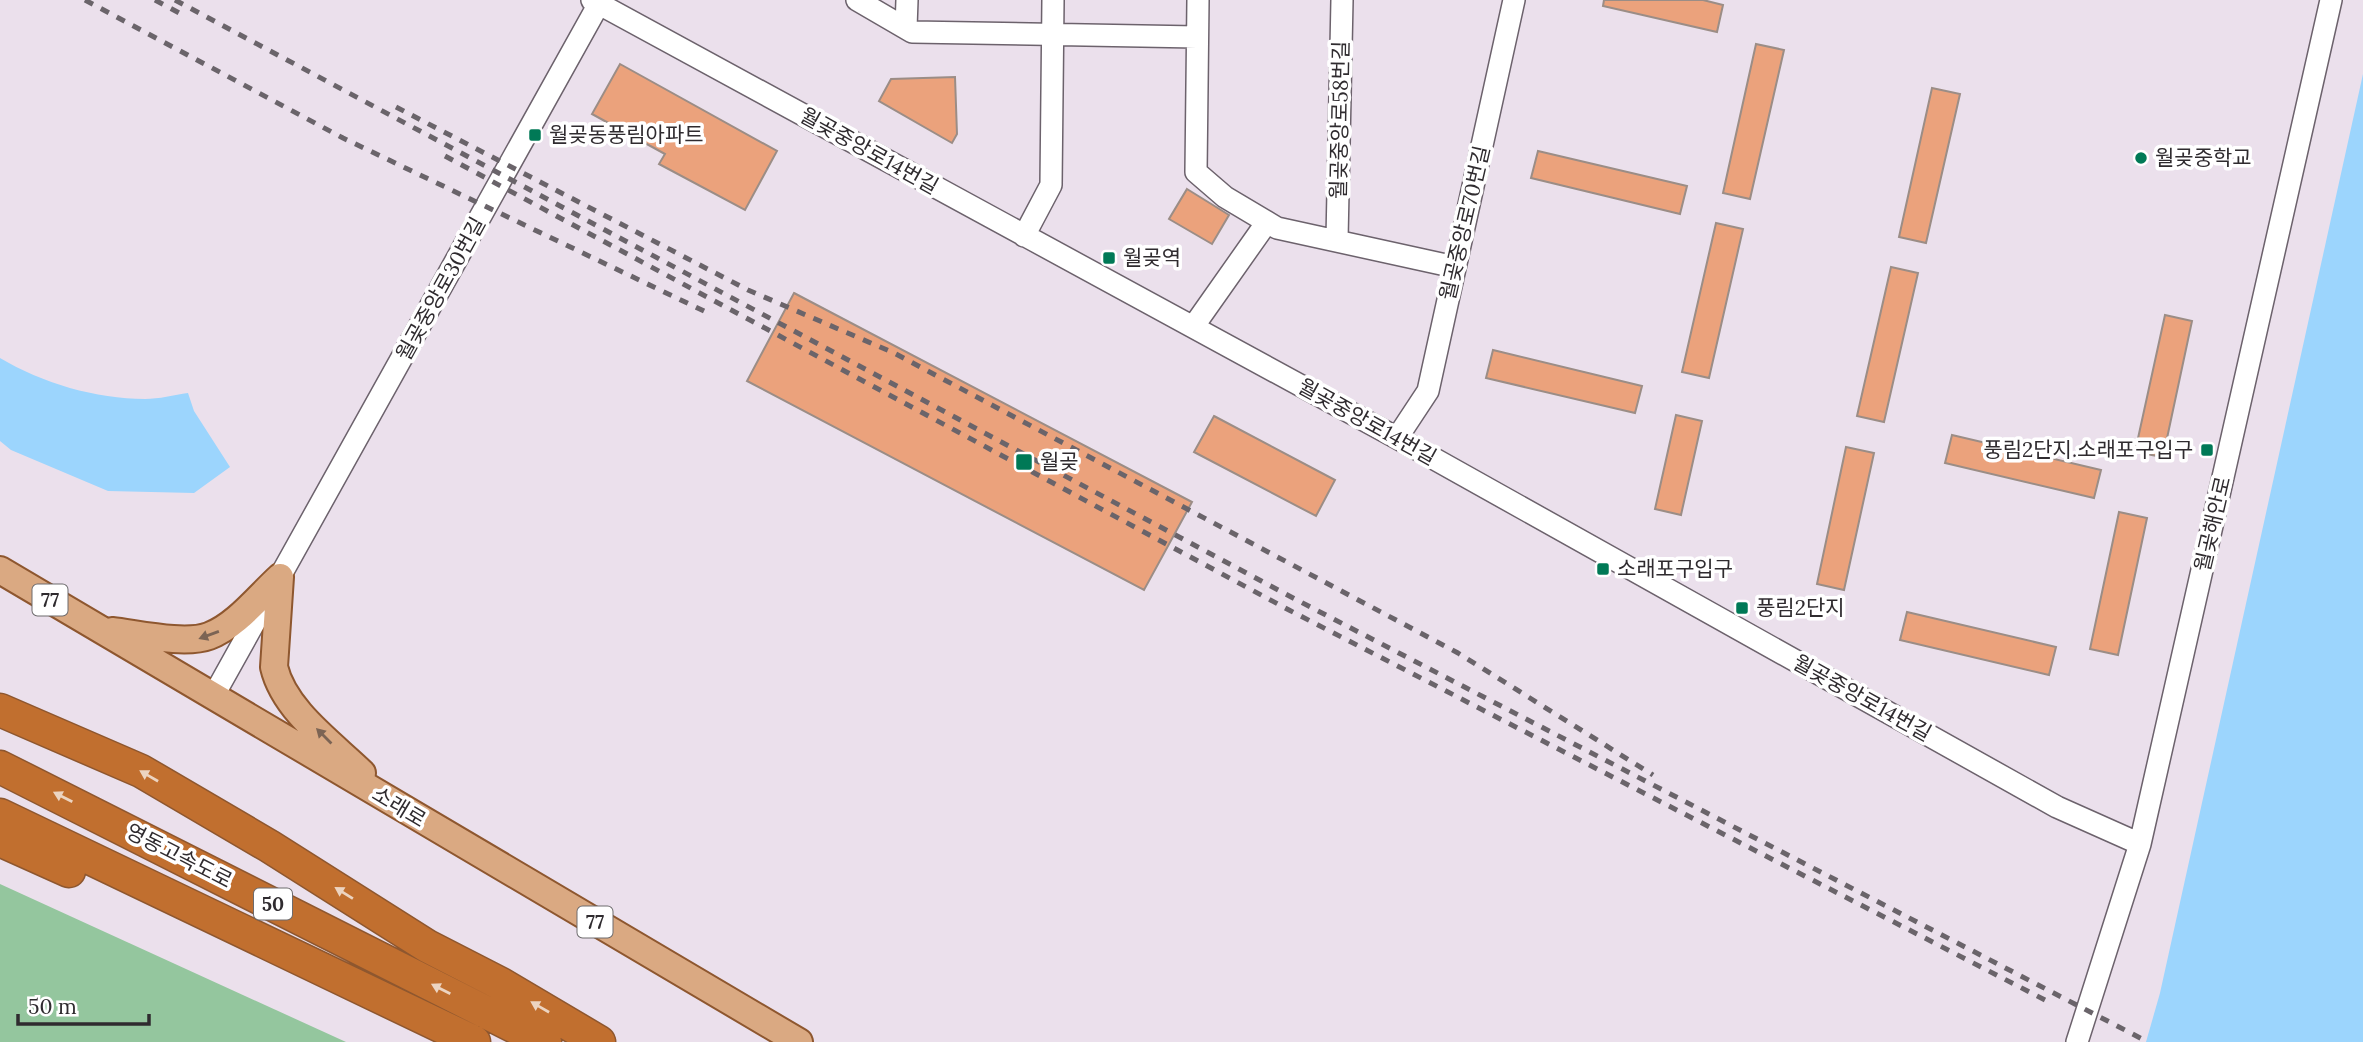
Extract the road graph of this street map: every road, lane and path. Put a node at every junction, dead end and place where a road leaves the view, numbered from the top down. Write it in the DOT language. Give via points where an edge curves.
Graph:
graph roads {
  1 [pos="857,0"];
  2 [pos="907,0"];
  3 [pos="1054,0"];
  4 [pos="1198,0"];
  5 [pos="1342,0"];
  6 [pos="1514,0"];
  7 [pos="2331,0"];
  8 [pos="598,1"];
  9 [pos="906,28"];
  10 [pos="1053,35"];
  11 [pos="1197,37"];
  12 [pos="1267,222"];
  13 [pos="1024,236"];
  14 [pos="1337,239"];
  15 [pos="1455,267"];
  16 [pos="1193,327"];
  17 [pos="1397,438"];
  18 [pos="0,570"];
  19 [pos="280,577"];
  20 [pos="100,630"];
  21 [pos="214,695"];
  22 [pos="0,710"];
  23 [pos="0,767"];
  24 [pos="390,802"];
  25 [pos="0,814"];
  26 [pos="0,840"];
  27 [pos="2140,844"];
  28 [pos="430,1042"];
  29 [pos="474,1042"];
  30 [pos="545,1042"];
  31 [pos="599,1042"];
  32 [pos="799,1042"];
  33 [pos="2077,1042"];
  1 -- 9 [label="street"];
  2 -- 9 [label="street"];
  3 -- 10 [label="street"];
  4 -- 11 [label="street"];
  5 -- 14 [label="street, 월곶중앙로58번길"];
  6 -- 15 [label="street, 월곶중앙로70번길"];
  7 -- 27 [label="street, 월곶해안로"];
  8 -- 13 [label="street, 월곶중앙로14번길"];
  8 -- 19 [label="street, 월곶중앙로30번길"];
  9 -- 10 [label="street" via="912,32"];
  10 -- 11 [label="street"];
  10 -- 13 [label="street" via="1051,184"];
  11 -- 12 [label="street" via="1196,172 1225,197"];
  12 -- 14 [label="street"];
  12 -- 16 [label="street"];
  13 -- 16 [label="street, 월곶중앙로14번길"];
  14 -- 15 [label="street"];
  15 -- 17 [label="street, 월곶중앙로70번길" via="1428,391"];
  16 -- 17 [label="street, 월곶중앙로14번길"];
  17 -- 27 [label="street, 월곶중앙로14번길" via="2057,807"];
  18 -- 20 [label="main road, 소래로 / 77"];
  19 -- 20 [label="main road, one-way" via="226,627 209,636 192,640"];
  19 -- 21 [label="street, 월곶중앙로30번길"];
  24 -- 19 [label="main road, one-way" via="287,699 277,680"];
  20 -- 21 [label="main road, 소래로 / 77"];
  21 -- 24 [label="main road, 소래로 / 77"];
  31 -- 22 [label="highway, one-way" via="426,946 141,771"];
  30 -- 23 [label="highway, 영동고속도로 / 50, one-way"];
  24 -- 32 [label="main road, 소래로 / 77"];
  25 -- 29 [label="highway, 영동고속도로 / 50"];
  26 -- 28 [label="highway"];
  27 -- 33 [label="street, 월곶해안로"];
}
